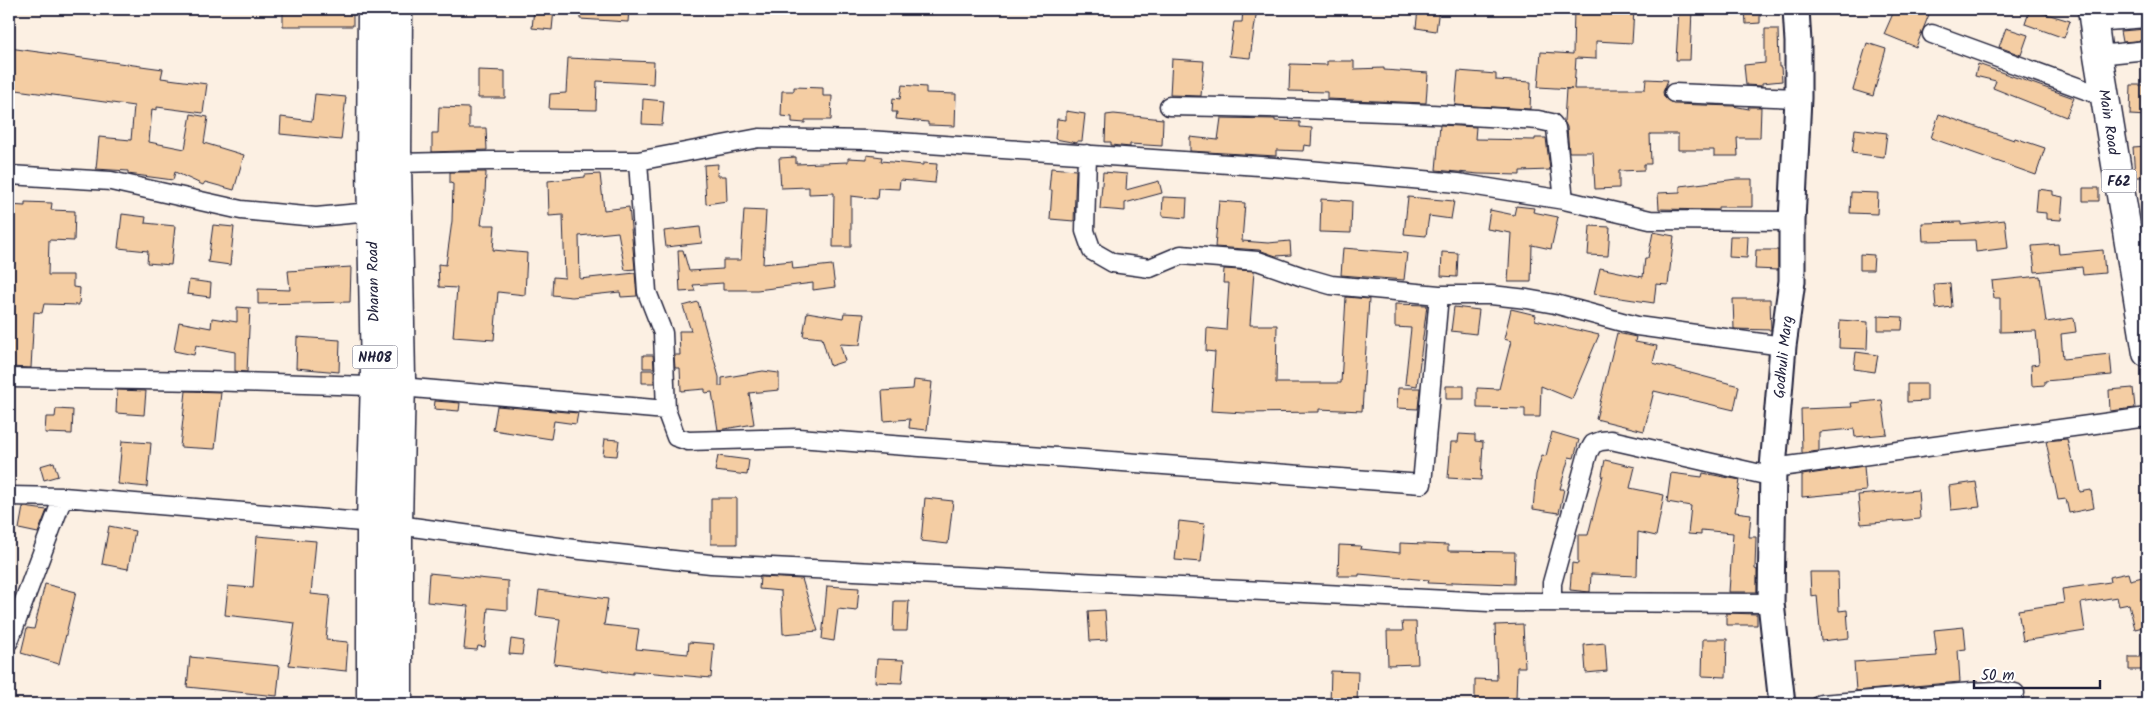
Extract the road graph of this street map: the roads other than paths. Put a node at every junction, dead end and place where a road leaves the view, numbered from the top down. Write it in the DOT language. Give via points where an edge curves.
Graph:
graph roads {
  1 [pos="372,9"];
  2 [pos="398,9"];
  3 [pos="1796,9"];
  4 [pos="2097,15"];
  5 [pos="2147,18"];
  6 [pos="1932,34"];
  7 [pos="2147,50"];
  8 [pos="2102,55"];
  9 [pos="1674,93"];
  10 [pos="2105,97"];
  11 [pos="1798,98"];
  12 [pos="1169,106"];
  13 [pos="1087,154"];
  14 [pos="638,161"];
  15 [pos="397,163"];
  16 [pos="9,175"];
  17 [pos="1564,200"];
  18 [pos="385,211"];
  19 [pos="1792,221"];
  20 [pos="1439,295"];
  21 [pos="2147,304"];
  22 [pos="1782,346"];
  23 [pos="2147,353"];
  24 [pos="9,378"];
  25 [pos="388,387"];
  26 [pos="666,410"];
  27 [pos="2147,417"];
  28 [pos="1774,472"];
  29 [pos="9,496"];
  30 [pos="63,497"];
  31 [pos="385,524"];
  32 [pos="1552,601"];
  33 [pos="1771,604"];
  34 [pos="9,641"];
  35 [pos="2015,693"];
  36 [pos="371,704"];
  37 [pos="398,704"];
  38 [pos="1782,704"];
  39 [pos="1821,704"];
  1 -- 18 [label="main road, Dharan Road / NH08"];
  2 -- 15 [label="main road, Dharan Road / NH08"];
  3 -- 11 [label="main road, Godhuli Marg"];
  4 -- 5 [label="street"];
  4 -- 8 [label="main road, Main Road / F62"];
  6 -- 10 [label="street"];
  7 -- 8 [label="street"];
  8 -- 10 [label="main road, Main Road / F62"];
  8 -- 21 [label="main road, Main Road / F62"];
  9 -- 11 [label="street"];
  10 -- 23 [label="main road, Main Road / F62"];
  11 -- 19 [label="main road, Godhuli Marg"];
  12 -- 17 [label="street" via="1292,108 1552,123 1556,128"];
  13 -- 14 [label="street" via="868,140 759,138"];
  13 -- 17 [label="street" via="1458,183"];
  13 -- 20 [label="street" via="1085,231 1092,251 1113,264 1150,268 1181,255 1209,256 1258,261 1332,285"];
  14 -- 15 [label="street"];
  14 -- 26 [label="street" via="647,292 664,332"];
  15 -- 18 [label="main road, Dharan Road / NH08"];
  16 -- 18 [label="street" via="111,181 240,210 316,217"];
  17 -- 19 [label="street" via="1650,220"];
  18 -- 25 [label="main road, Dharan Road / NH08"];
  19 -- 22 [label="main road, Godhuli Marg" via="1792,281"];
  20 -- 22 [label="street" via="1527,299 1637,326"];
  20 -- 26 [label="street" via="1422,484 798,438 688,441 676,437"];
  22 -- 28 [label="main road, Godhuli Marg"];
  24 -- 25 [label="street"];
  25 -- 26 [label="street"];
  25 -- 31 [label="main road, Dharan Road / NH08"];
  27 -- 28 [label="street"];
  28 -- 32 [label="street" via="1611,440 1593,444 1552,583"];
  28 -- 33 [label="main road, Godhuli Marg"];
  29 -- 30 [label="street"];
  30 -- 31 [label="street"];
  30 -- 34 [label="street"];
  31 -- 32 [label="street" via="711,564 1479,601"];
  31 -- 36 [label="main road, Dharan Road / NH08"];
  31 -- 37 [label="main road, Dharan Road / NH08"];
  32 -- 33 [label="street"];
  33 -- 38 [label="main road, Godhuli Marg"];
  35 -- 39 [label="street" via="1972,692"];
}
